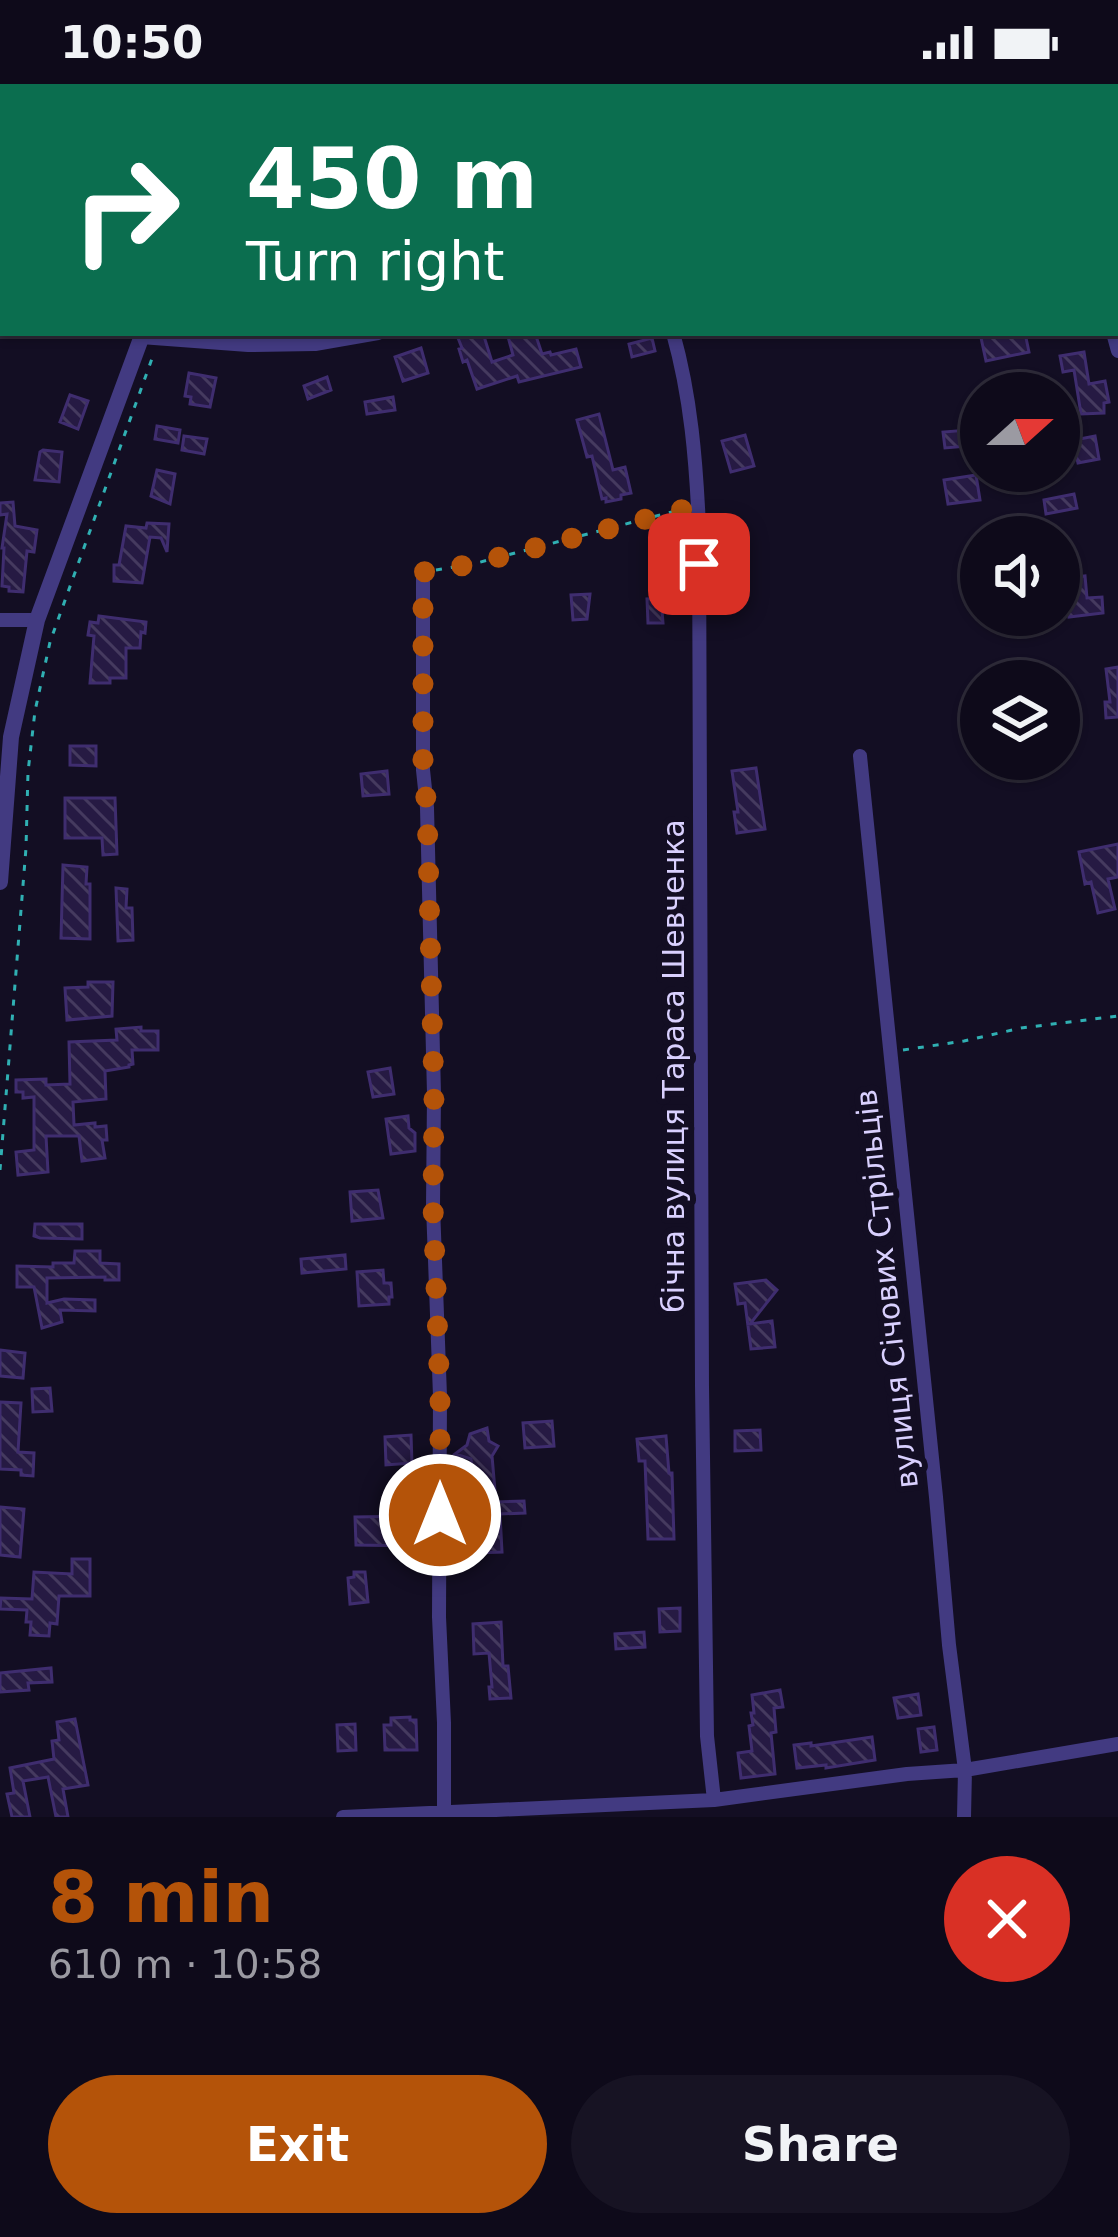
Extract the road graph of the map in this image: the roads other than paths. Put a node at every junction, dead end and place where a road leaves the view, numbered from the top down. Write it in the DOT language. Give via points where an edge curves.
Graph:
graph roads {
  1 [pos="148,336"];
  2 [pos="361,336"];
  3 [pos="674,336"];
  4 [pos="423,572"];
  5 [pos="0,620"];
  6 [pos="37,620"];
  7 [pos="860,757"];
  8 [pos="0,882"];
  9 [pos="1118,1744"];
  10 [pos="964,1770"];
  11 [pos="715,1800"];
  12 [pos="650,1810"];
  13 [pos="443,1814"];
  14 [pos="344,1817"];
  15 [pos="964,1817"];
  1 -- 2 [label="street" via="248,345"];
  1 -- 6 [label="street"];
  3 -- 11 [label="street, бічна вулиця Тараса Шевченка" via="698,507 701,1386"];
  4 -- 13 [label="street"];
  5 -- 6 [label="street"];
  6 -- 8 [label="street" via="11,737"];
  7 -- 10 [label="street, вулиця Січових Стрільців"];
  9 -- 10 [label="street"];
  10 -- 11 [label="street"];
  10 -- 15 [label="street, вулиця Січових Стрільців"];
  11 -- 12 [label="street"];
  12 -- 13 [label="street"];
  13 -- 14 [label="street"];
}
